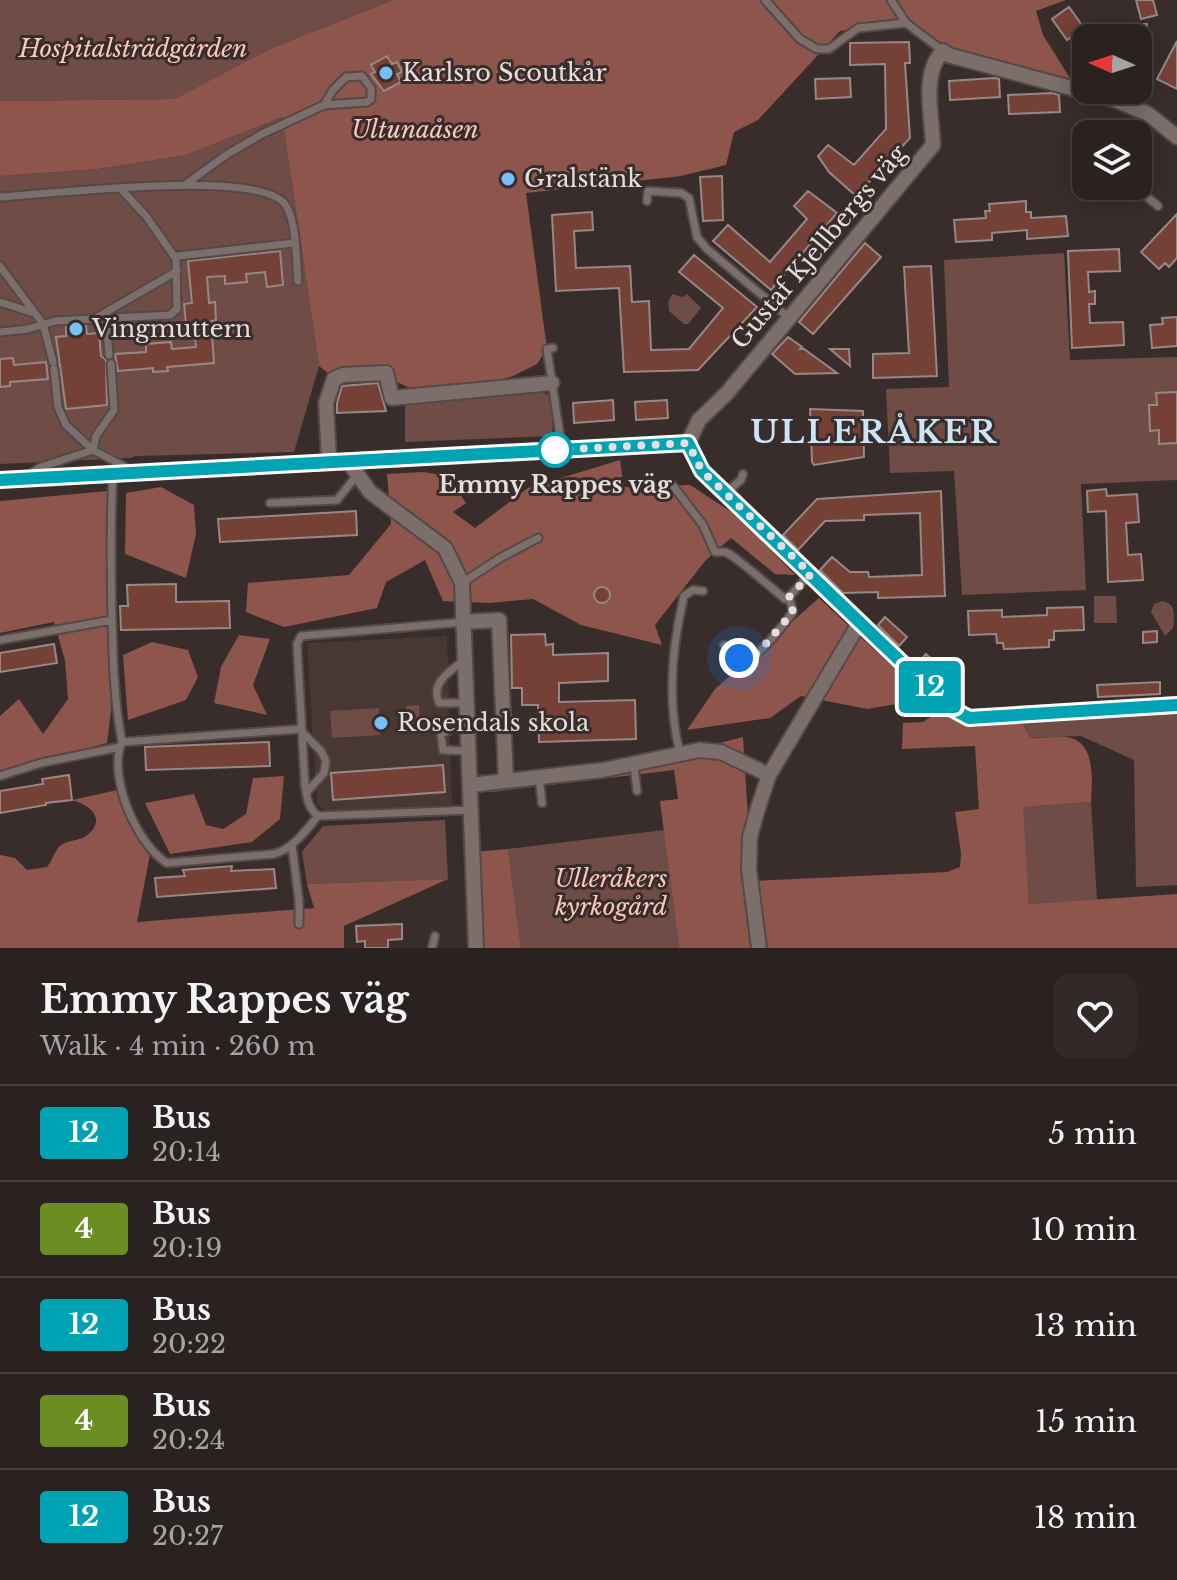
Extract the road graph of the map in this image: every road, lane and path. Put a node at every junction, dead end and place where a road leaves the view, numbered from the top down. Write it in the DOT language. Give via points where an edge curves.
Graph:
graph roads {
  1 [pos="765,0"];
  2 [pos="891,0"];
  3 [pos="906,23"];
  4 [pos="939,56"];
  5 [pos="1072,85"];
  6 [pos="1122,104"];
  7 [pos="324,105"];
  8 [pos="1177,137"];
  9 [pos="186,184"];
  10 [pos="121,189"];
  11 [pos="0,197"];
  12 [pos="1151,200"];
  13 [pos="647,201"];
  14 [pos="1158,206"];
  15 [pos="294,243"];
  16 [pos="176,259"];
  17 [pos="0,266"];
  18 [pos="177,271"];
  19 [pos="298,281"];
  20 [pos="0,302"];
  21 [pos="36,314"];
  22 [pos="106,318"];
  23 [pos="789,318"];
  24 [pos="95,319"];
  25 [pos="43,324"];
  26 [pos="0,332"];
  27 [pos="553,348"];
  28 [pos="109,355"];
  29 [pos="111,364"];
  30 [pos="552,383"];
  31 [pos="688,443"];
  32 [pos="562,449"];
  33 [pos="93,450"];
  34 [pos="329,461"];
  35 [pos="348,461"];
  36 [pos="131,474"];
  37 [pos="358,474"];
  38 [pos="743,474"];
  39 [pos="113,475"];
  40 [pos="26,478"];
  41 [pos="0,480"];
  42 [pos="670,482"];
  43 [pos="725,493"];
  44 [pos="270,503"];
  45 [pos="538,538"];
  46 [pos="811,574"];
  47 [pos="462,583"];
  48 [pos="703,591"];
  49 [pos="789,597"];
  50 [pos="112,620"];
  51 [pos="464,622"];
  52 [pos="860,622"];
  53 [pos="0,640"];
  54 [pos="724,645"];
  55 [pos="465,658"];
  56 [pos="467,703"];
  57 [pos="1177,705"];
  58 [pos="468,721"];
  59 [pos="302,730"];
  60 [pos="121,745"];
  61 [pos="469,751"];
  62 [pos="680,753"];
  63 [pos="634,765"];
  64 [pos="769,775"];
  65 [pos="0,776"];
  66 [pos="539,777"];
  67 [pos="506,781"];
  68 [pos="470,785"];
  69 [pos="637,791"];
  70 [pos="306,793"];
  71 [pos="542,803"];
  72 [pos="471,810"];
  73 [pos="318,816"];
  74 [pos="292,846"];
  75 [pos="299,924"];
  76 [pos="435,936"];
  77 [pos="432,948"];
  78 [pos="476,948"];
  79 [pos="759,948"];
  1 -- 3 [label="lane" via="800,39 817,49 829,49 858,28"];
  2 -- 3 [label="lane"];
  3 -- 4 [label="lane"];
  4 -- 5 [label="street"];
  4 -- 23 [label="street, Gustaf Kjellbergs väg" via="931,74 933,145"];
  6 -- 8 [label="street" via="1148,114"];
  7 -- 7 [label="lane" via="367,102 369,83 357,75 346,77"];
  7 -- 9 [label="lane" via="241,146"];
  9 -- 10 [label="lane"];
  9 -- 15 [label="lane" via="245,189 282,200 292,220"];
  10 -- 11 [label="lane"];
  10 -- 16 [label="lane"];
  12 -- 14 [label="lane"];
  13 -- 23 [label="lane" via="648,191 689,198 697,237 707,249"];
  15 -- 16 [label="lane"];
  15 -- 19 [label="lane"];
  16 -- 18 [label="lane"];
  17 -- 21 [label="lane"];
  18 -- 22 [label="lane" via="174,313"];
  18 -- 24 [label="lane"];
  20 -- 21 [label="lane"];
  21 -- 25 [label="lane"];
  22 -- 24 [label="lane"];
  22 -- 28 [label="lane"];
  23 -- 31 [label="street, Gustaf Kjellbergs väg" via="699,420"];
  24 -- 25 [label="lane"];
  25 -- 26 [label="lane"];
  25 -- 33 [label="lane" via="61,416"];
  27 -- 30 [label="lane" via="547,349"];
  29 -- 33 [label="lane" via="114,410"];
  30 -- 32 [label="lane"];
  30 -- 34 [label="street" via="392,398 386,373 343,375 334,379 326,403"];
  31 -- 32 [label="street"];
  31 -- 43 [label="street" via="702,471"];
  32 -- 35 [label="street"];
  33 -- 36 [label="lane" via="130,468"];
  33 -- 40 [label="lane" via="41,467"];
  34 -- 35 [label="street"];
  34 -- 36 [label="street"];
  35 -- 37 [label="street"];
  36 -- 39 [label="street"];
  37 -- 44 [label="lane" via="337,500"];
  37 -- 47 [label="street" via="370,492 445,548"];
  38 -- 43 [label="lane"];
  39 -- 40 [label="street"];
  39 -- 50 [label="lane"];
  40 -- 41 [label="street"];
  42 -- 49 [label="lane" via="703,525 715,552 731,555"];
  43 -- 46 [label="street"];
  45 -- 47 [label="lane"];
  46 -- 49 [label="lane"];
  46 -- 52 [label="street"];
  47 -- 51 [label="street"];
  48 -- 62 [label="lane" via="684,596 674,659 674,727"];
  49 -- 54 [label="lane" via="793,612 751,658 739,658"];
  50 -- 53 [label="lane"];
  50 -- 60 [label="lane"];
  51 -- 55 [label="street"];
  51 -- 59 [label="lane" via="301,636 297,644"];
  51 -- 67 [label="street" via="499,620"];
  52 -- 57 [label="street" via="902,655 947,706 969,718"];
  52 -- 64 [label="street"];
  55 -- 56 [label="street"];
  55 -- 56 [label="lane" via="440,680 436,696 439,703"];
  56 -- 58 [label="street"];
  58 -- 61 [label="street"];
  58 -- 61 [label="lane" via="441,734 443,750"];
  59 -- 60 [label="lane"];
  59 -- 70 [label="lane"];
  59 -- 70 [label="lane" via="326,761 324,773"];
  60 -- 65 [label="lane"];
  60 -- 74 [label="lane" via="119,775 134,822 142,839 167,863 274,854"];
  61 -- 68 [label="street"];
  62 -- 63 [label="street"];
  62 -- 64 [label="street" via="721,752"];
  63 -- 66 [label="street"];
  63 -- 69 [label="lane"];
  64 -- 79 [label="street" via="750,837"];
  66 -- 67 [label="street"];
  66 -- 71 [label="lane"];
  67 -- 68 [label="street"];
  68 -- 72 [label="street"];
  70 -- 73 [label="lane"];
  72 -- 73 [label="lane"];
  72 -- 78 [label="street"];
  73 -- 74 [label="lane"];
  74 -- 75 [label="lane"];
  76 -- 77 [label="lane"];
}
